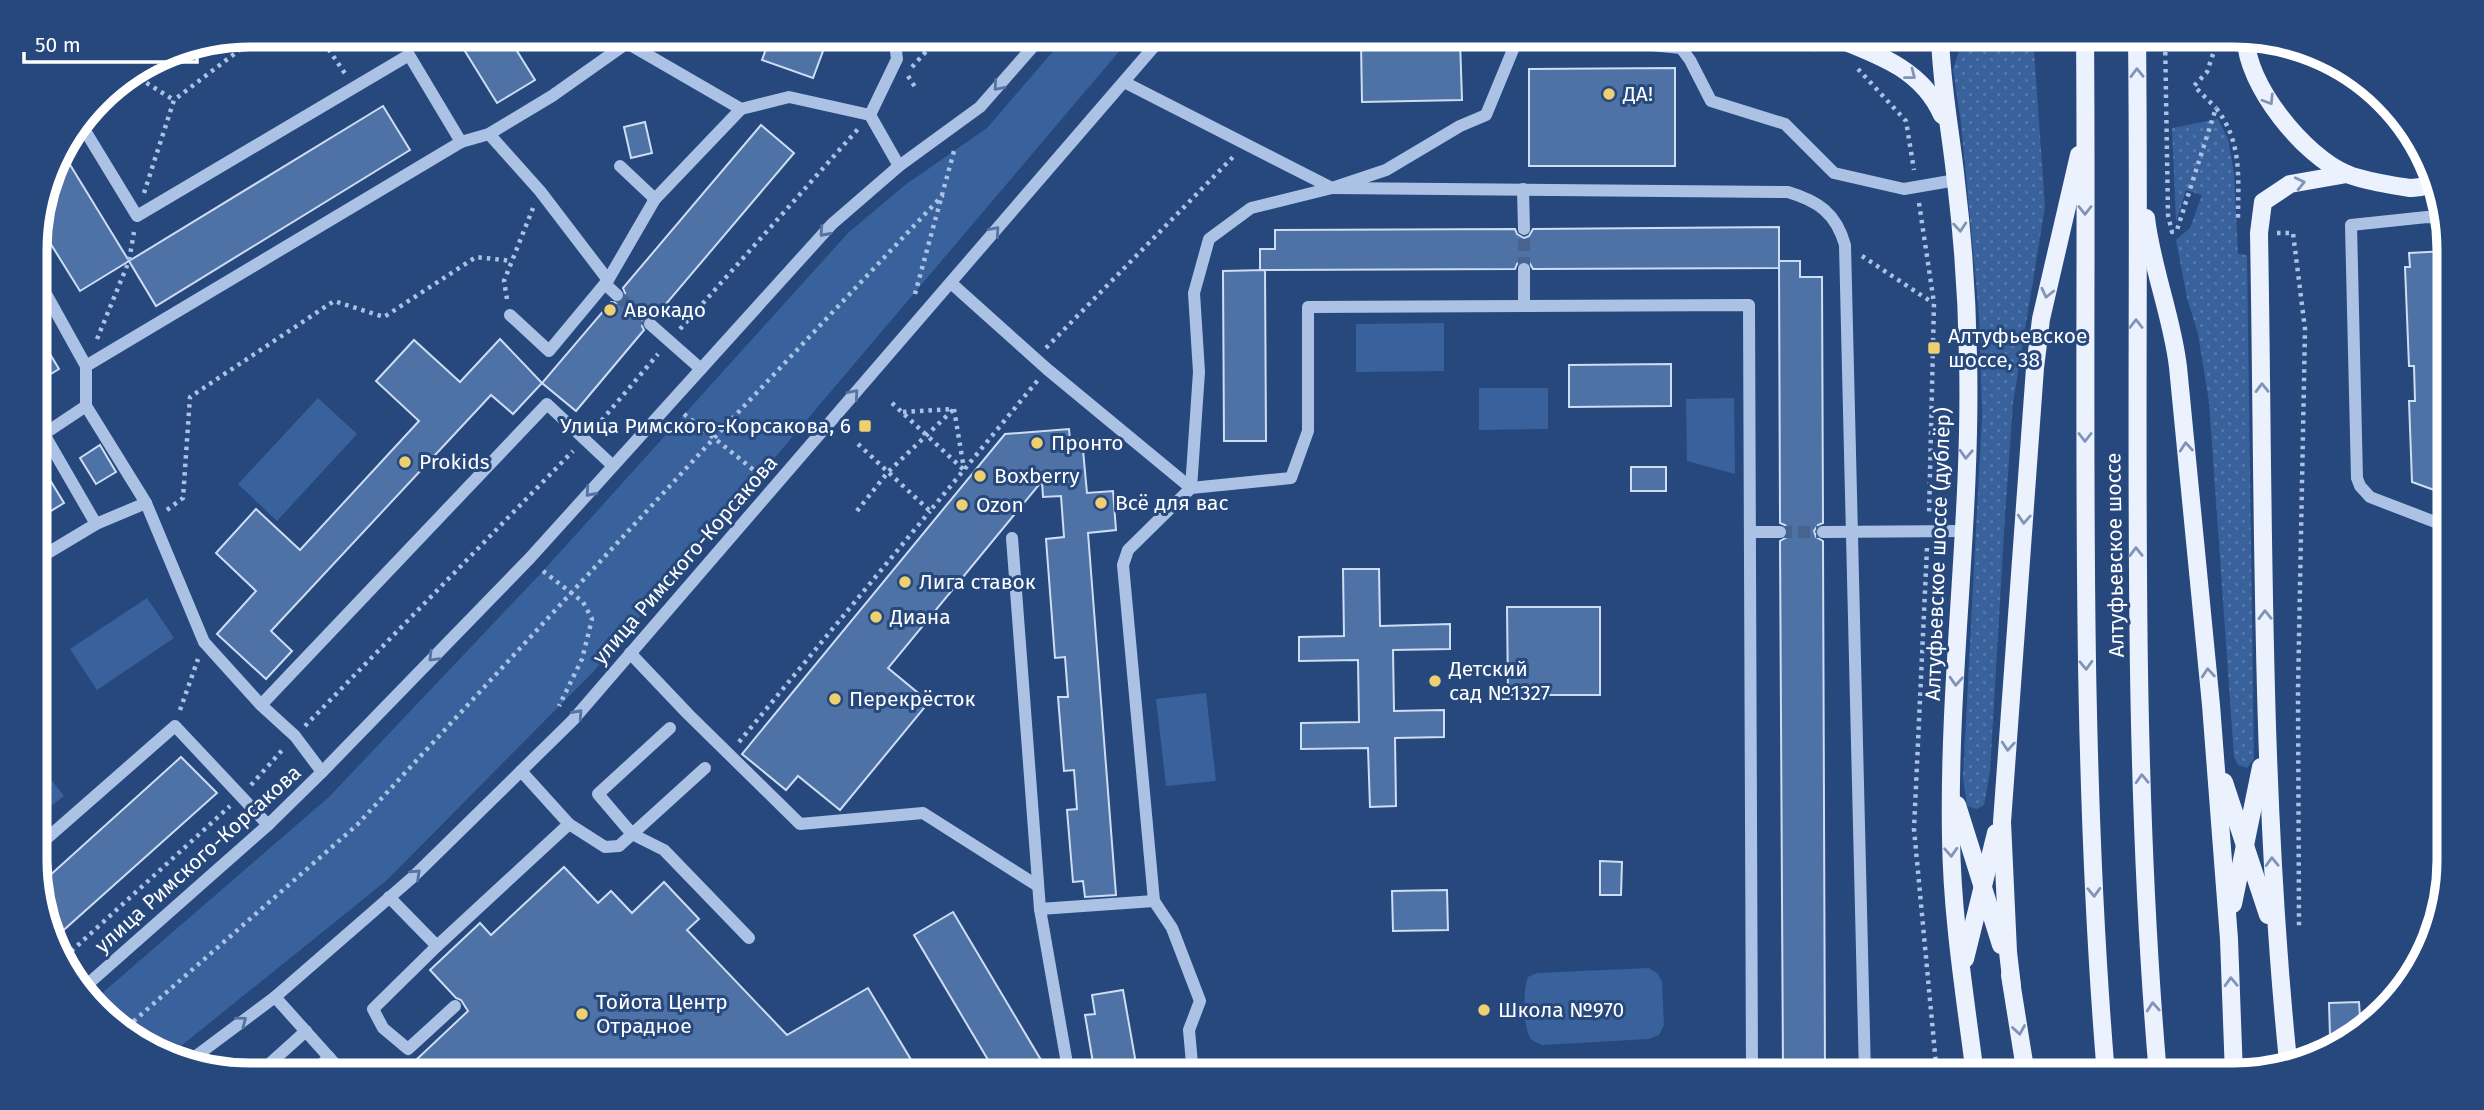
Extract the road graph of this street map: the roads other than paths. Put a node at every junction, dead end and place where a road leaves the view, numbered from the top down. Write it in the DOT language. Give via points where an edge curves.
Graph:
graph roads {
  1 [pos="618,47"];
  2 [pos="642,47"];
  3 [pos="896,47"];
  4 [pos="1032,47"];
  5 [pos="1154,47"];
  6 [pos="1514,47"];
  7 [pos="1671,47"];
  8 [pos="1858,47"];
  9 [pos="1943,47"];
  10 [pos="2085,47"];
  11 [pos="2137,47"];
  12 [pos="1681,48"];
  13 [pos="2245,48"];
  14 [pos="1124,82"];
  15 [pos="741,109"];
  16 [pos="870,115"];
  17 [pos="2085,131"];
  18 [pos="86,132"];
  19 [pos="489,134"];
  20 [pos="1949,135"];
  21 [pos="461,142"];
  22 [pos="2137,148"];
  23 [pos="620,166"];
  24 [pos="899,166"];
  25 [pos="2347,174"];
  26 [pos="1956,180"];
  27 [pos="2426,186"];
  28 [pos="1332,188"];
  29 [pos="2413,188"];
  30 [pos="1523,189"];
  31 [pos="2427,191"];
  32 [pos="655,199"];
  33 [pos="2434,217"];
  34 [pos="1524,229"];
  35 [pos="1524,269"];
  36 [pos="606,282"];
  37 [pos="951,282"];
  38 [pos="617,295"];
  39 [pos="48,297"];
  40 [pos="1524,306"];
  41 [pos="510,315"];
  42 [pos="650,324"];
  43 [pos="86,366"];
  44 [pos="701,369"];
  45 [pos="86,406"];
  46 [pos="48,432"];
  47 [pos="48,449"];
  48 [pos="613,467"];
  49 [pos="1191,488"];
  50 [pos="146,503"];
  51 [pos="2437,523"];
  52 [pos="96,524"];
  53 [pos="1962,531"];
  54 [pos="1750,532"];
  55 [pos="1780,532"];
  56 [pos="1823,532"];
  57 [pos="1851,532"];
  58 [pos="1012,538"];
  59 [pos="47,553"];
  60 [pos="630,653"];
  61 [pos="261,705"];
  62 [pos="2267,708"];
  63 [pos="670,728"];
  64 [pos="2213,741"];
  65 [pos="1952,760"];
  66 [pos="705,768"];
  67 [pos="521,771"];
  68 [pos="322,772"];
  69 [pos="2004,792"];
  70 [pos="569,824"];
  71 [pos="268,825"];
  72 [pos="632,834"];
  73 [pos="47,838"];
  74 [pos="2245,845"];
  75 [pos="1038,886"];
  76 [pos="1982,888"];
  77 [pos="389,897"];
  78 [pos="1154,901"];
  79 [pos="1040,909"];
  80 [pos="749,939"];
  81 [pos="2230,939"];
  82 [pos="437,946"];
  83 [pos="2277,954"];
  84 [pos="89,983"];
  85 [pos="2012,986"];
  86 [pos="1964,988"];
  87 [pos="275,997"];
  88 [pos="455,1006"];
  89 [pos="306,1031"];
  90 [pos="197,1055"];
  91 [pos="2287,1055"];
  92 [pos="329,1057"];
  93 [pos="1752,1062"];
  94 [pos="1865,1062"];
  95 [pos="1974,1062"];
  96 [pos="2024,1062"];
  97 [pos="2105,1062"];
  98 [pos="2157,1062"];
  99 [pos="2234,1062"];
  100 [pos="270,1063"];
  101 [pos="323,1063"];
  102 [pos="334,1063"];
  103 [pos="1067,1063"];
  104 [pos="1192,1063"];
  1 -- 19 [label="street" via="552,96"];
  2 -- 15 [label="street"];
  3 -- 16 [label="street" via="897,59"];
  4 -- 24 [label="street, улица Римского-Корсакова, one-way" via="980,107"];
  5 -- 14 [label="street, улица Римского-Корсакова"];
  6 -- 28 [label="street" via="1486,115 1386,170"];
  7 -- 12 [label="street"];
  8 -- 20 [label="main road, one-way" via="1906,70 1930,93"];
  9 -- 20 [label="main road, Алтуфьевское шоссе (дублёр)"];
  10 -- 17 [label="main road, Алтуфьевское шоссе"];
  22 -- 11 [label="main road, Алтуфьевское шоссе, one-way"];
  12 -- 26 [label="street" via="1711,101 1785,124 1834,173 1904,189"];
  13 -- 25 [label="main road, one-way" via="2255,76 2283,123"];
  14 -- 28 [label="street"];
  37 -- 14 [label="street, улица Римского-Корсакова, one-way"];
  15 -- 16 [label="street" via="789,97"];
  15 -- 32 [label="street"];
  16 -- 24 [label="street"];
  17 -- 69 [label="main road, one-way" via="2037,346"];
  17 -- 97 [label="main road, Алтуфьевское шоссе, one-way" via="2085,625"];
  18 -- 21 [label="street" via="136,216 409,55"];
  19 -- 21 [label="street"];
  19 -- 36 [label="street" via="540,191"];
  20 -- 26 [label="main road, Алтуфьевское шоссе (дублёр)"];
  21 -- 43 [label="street"];
  64 -- 22 [label="main road, one-way" via="2179,367 2150,251"];
  98 -- 22 [label="main road, Алтуфьевское шоссе, one-way" via="2137,623"];
  23 -- 32 [label="street"];
  24 -- 44 [label="street, улица Римского-Корсакова, one-way" via="832,224"];
  25 -- 29 [label="main road"];
  62 -- 25 [label="main road, one-way" via="2259,233 2263,202 2290,184"];
  26 -- 53 [label="main road, Алтуфьевское шоссе (дублёр), one-way" via="1968,358"];
  27 -- 29 [label="main road"];
  28 -- 30 [label="street"];
  28 -- 49 [label="street" via="1251,208 1209,239 1194,293 1199,372"];
  29 -- 31 [label="street"];
  30 -- 34 [label="street"];
  30 -- 57 [label="street" via="1788,192 1810,199 1840,225 1845,244"];
  32 -- 36 [label="street"];
  33 -- 51 [label="street" via="2351,225 2357,478 2370,497"];
  35 -- 40 [label="street"];
  36 -- 38 [label="street"];
  36 -- 41 [label="street" via="549,351"];
  37 -- 49 [label="street"];
  60 -- 37 [label="street, улица Римского-Корсакова, one-way"];
  39 -- 43 [label="street"];
  40 -- 49 [label="street" via="1308,307 1308,430 1291,478"];
  40 -- 54 [label="street" via="1749,305"];
  42 -- 44 [label="street"];
  43 -- 45 [label="street"];
  44 -- 48 [label="street, улица Римского-Корсакова"];
  45 -- 46 [label="street"];
  45 -- 50 [label="street"];
  47 -- 52 [label="street"];
  48 -- 61 [label="street" via="547,404"];
  48 -- 68 [label="street, улица Римского-Корсакова, one-way"];
  49 -- 78 [label="street" via="1128,550 1123,565"];
  50 -- 52 [label="street"];
  50 -- 61 [label="street" via="204,642"];
  52 -- 59 [label="street"];
  53 -- 57 [label="street"];
  53 -- 65 [label="main road, Алтуфьевское шоссе (дублёр), one-way"];
  54 -- 55 [label="street"];
  54 -- 93 [label="street"];
  56 -- 57 [label="street"];
  57 -- 94 [label="street"];
  58 -- 75 [label="street"];
  67 -- 60 [label="street, улица Римского-Корсакова, one-way" via="573,720"];
  60 -- 75 [label="street" via="800,824 923,813"];
  61 -- 68 [label="street" via="295,736"];
  62 -- 74 [label="main road" via="2261,770"];
  83 -- 62 [label="main road, one-way"];
  63 -- 72 [label="street" via="598,794"];
  64 -- 74 [label="main road"];
  64 -- 81 [label="main road"];
  65 -- 76 [label="main road" via="1958,808"];
  65 -- 86 [label="main road, Алтуфьевское шоссе (дублёр), one-way" via="1953,887"];
  66 -- 72 [label="street"];
  67 -- 70 [label="street"];
  77 -- 67 [label="street, улица Римского-Корсакова, one-way"];
  68 -- 71 [label="street, улица Римского-Корсакова"];
  69 -- 76 [label="main road"];
  69 -- 85 [label="main road" via="2003,866"];
  70 -- 72 [label="street" via="605,846 619,846"];
  70 -- 82 [label="street"];
  71 -- 73 [label="street" via="175,726"];
  71 -- 84 [label="street, улица Римского-Корсакова"];
  72 -- 80 [label="street" via="664,850"];
  74 -- 81 [label="main road"];
  74 -- 83 [label="main road"];
  75 -- 79 [label="street"];
  76 -- 85 [label="main road"];
  76 -- 86 [label="main road" via="1966,957"];
  77 -- 82 [label="street"];
  77 -- 87 [label="street, улица Римского-Корсакова"];
  78 -- 79 [label="street"];
  78 -- 104 [label="street" via="1172,928 1200,1000 1189,1030"];
  79 -- 103 [label="street"];
  99 -- 81 [label="main road, one-way"];
  82 -- 88 [label="street" via="373,1009 383,1028 408,1049"];
  83 -- 91 [label="main road"];
  85 -- 96 [label="main road, one-way"];
  86 -- 95 [label="main road, Алтуфьевское шоссе (дублёр)"];
  87 -- 89 [label="street"];
  90 -- 87 [label="street, улица Римского-Корсакова, one-way"];
  89 -- 92 [label="street"];
  89 -- 100 [label="street"];
  92 -- 101 [label="street"];
  92 -- 102 [label="street"];
}
